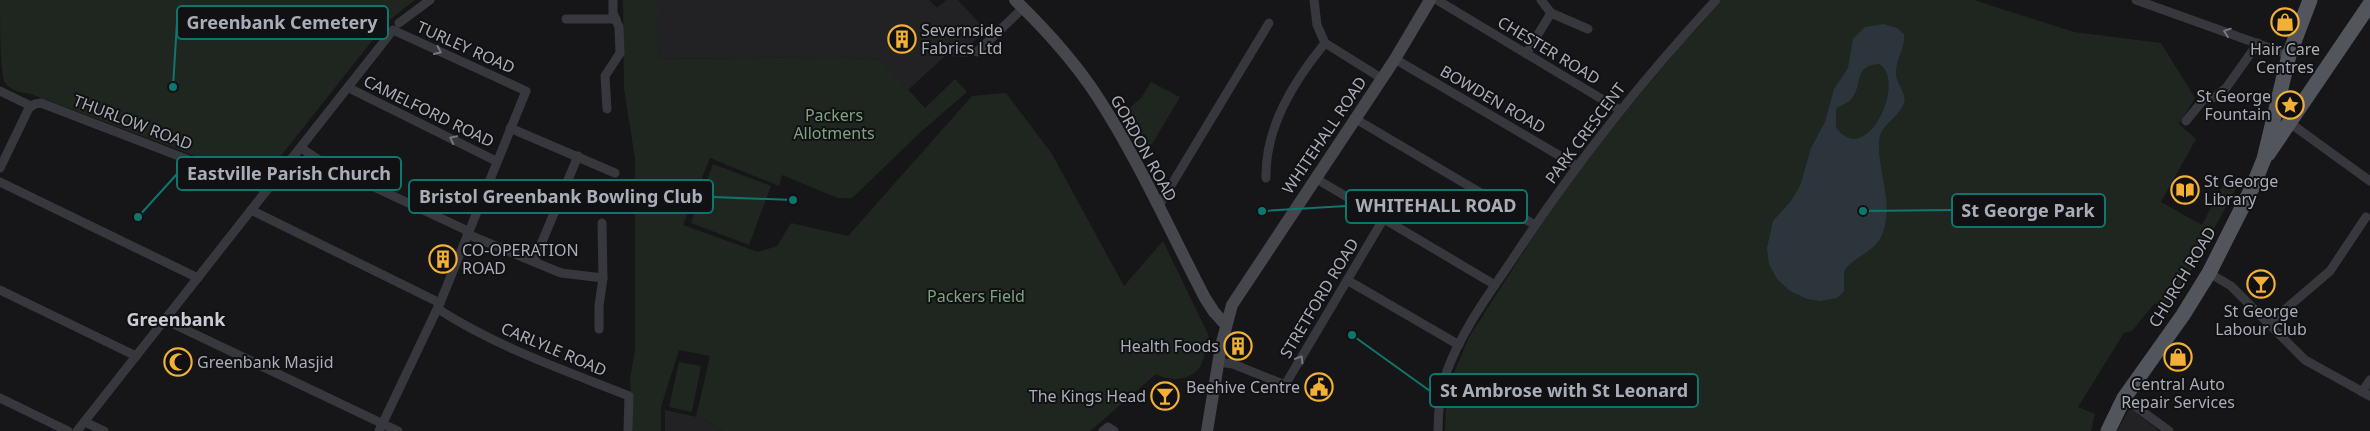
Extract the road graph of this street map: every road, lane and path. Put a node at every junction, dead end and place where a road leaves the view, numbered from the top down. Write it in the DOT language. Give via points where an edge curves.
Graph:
graph roads {
  1 [pos="430,0"];
  2 [pos="613,0"];
  3 [pos="1314,0"];
  4 [pos="1430,0"];
  5 [pos="1437,0"];
  6 [pos="1541,0"];
  7 [pos="1716,0"];
  8 [pos="2136,0"];
  9 [pos="2310,0"];
  10 [pos="1019,4"];
  11 [pos="2370,4"];
  12 [pos="1551,14"];
  13 [pos="566,19"];
  14 [pos="616,19"];
  15 [pos="1269,23"];
  16 [pos="396,27"];
  17 [pos="1588,29"];
  18 [pos="1325,43"];
  19 [pos="2258,43"];
  20 [pos="977,52"];
  21 [pos="1526,54"];
  22 [pos="2289,55"];
  23 [pos="1395,59"];
  24 [pos="1381,78"];
  25 [pos="349,88"];
  26 [pos="0,91"];
  27 [pos="2277,104"];
  28 [pos="31,106"];
  29 [pos="607,109"];
  30 [pos="1620,110"];
  31 [pos="1354,118"];
  32 [pos="2186,121"];
  33 [pos="2290,122"];
  34 [pos="510,128"];
  35 [pos="301,148"];
  36 [pos="578,156"];
  37 [pos="2264,159"];
  38 [pos="496,161"];
  39 [pos="1576,166"];
  40 [pos="0,168"];
  41 [pos="614,173"];
  42 [pos="1266,178"];
  43 [pos="1315,178"];
  44 [pos="2370,181"];
  45 [pos="0,182"];
  46 [pos="267,190"];
  47 [pos="1158,207"];
  48 [pos="251,210"];
  49 [pos="2366,217"];
  50 [pos="1384,218"];
  51 [pos="602,223"];
  52 [pos="1535,225"];
  53 [pos="468,232"];
  54 [pos="534,262"];
  55 [pos="2209,273"];
  56 [pos="198,278"];
  57 [pos="603,278"];
  58 [pos="1346,282"];
  59 [pos="1496,284"];
  60 [pos="0,290"];
  61 [pos="439,306"];
  62 [pos="165,320"];
  63 [pos="2268,324"];
  64 [pos="1226,325"];
  65 [pos="599,329"];
  66 [pos="1459,345"];
  67 [pos="136,356"];
  68 [pos="1218,362"];
  69 [pos="2370,380"];
  70 [pos="2366,394"];
  71 [pos="0,398"];
  72 [pos="2124,398"];
  73 [pos="85,422"];
  74 [pos="381,427"];
  75 [pos="68,431"];
  76 [pos="78,431"];
  77 [pos="104,431"];
  78 [pos="398,431"];
  79 [pos="628,431"];
  80 [pos="1207,431"];
  81 [pos="1438,431"];
  82 [pos="2108,431"];
  83 [pos="2169,431"];
  1 -- 16 [label="street"];
  2 -- 14 [label="street"];
  3 -- 18 [label="street" via="1317,24"];
  4 -- 23 [label="main road, WHITEHALL ROAD"];
  5 -- 21 [label="street, CHESTER ROAD"];
  6 -- 12 [label="street"];
  7 -- 30 [label="street, PARK CRESCENT"];
  19 -- 8 [label="street, one-way"];
  9 -- 22 [label="main road, CHURCH ROAD"];
  10 -- 20 [label="street"];
  10 -- 47 [label="main road, GORDON ROAD" via="1068,58 1096,96"];
  11 -- 33 [label="main road"];
  12 -- 17 [label="street"];
  12 -- 21 [label="street"];
  13 -- 14 [label="street"];
  14 -- 29 [label="street" via="620,28 620,52 606,72"];
  15 -- 47 [label="street"];
  16 -- 25 [label="street"];
  16 -- 34 [label="street, TURLEY ROAD, one-way" via="526,91"];
  18 -- 24 [label="street"];
  18 -- 42 [label="street" via="1300,73 1280,113 1266,161"];
  19 -- 22 [label="street"];
  19 -- 32 [label="street" via="2226,88 2215,97 2204,99"];
  21 -- 30 [label="street, CHESTER ROAD"];
  22 -- 27 [label="main road, CHURCH ROAD"];
  23 -- 24 [label="main road, WHITEHALL ROAD"];
  23 -- 39 [label="street, BOWDEN ROAD"];
  24 -- 31 [label="main road, WHITEHALL ROAD"];
  25 -- 35 [label="street"];
  38 -- 25 [label="street, CAMELFORD ROAD, one-way"];
  26 -- 28 [label="street"];
  27 -- 33 [label="main road"];
  27 -- 37 [label="main road, CHURCH ROAD"];
  28 -- 40 [label="street"];
  28 -- 46 [label="street, THURLOW ROAD" via="45,104"];
  30 -- 39 [label="street, PARK CRESCENT"];
  31 -- 43 [label="main road, WHITEHALL ROAD"];
  31 -- 52 [label="street"];
  33 -- 37 [label="main road"];
  33 -- 44 [label="street"];
  34 -- 36 [label="street"];
  34 -- 38 [label="street"];
  35 -- 46 [label="street"];
  35 -- 53 [label="street" via="324,164"];
  36 -- 41 [label="street"];
  36 -- 54 [label="street"];
  37 -- 55 [label="main road, CHURCH ROAD"];
  38 -- 53 [label="street"];
  39 -- 52 [label="street, PARK CRESCENT"];
  43 -- 50 [label="street"];
  43 -- 64 [label="main road, WHITEHALL ROAD" via="1232,305"];
  45 -- 56 [label="street"];
  46 -- 48 [label="street"];
  47 -- 64 [label="main road, GORDON ROAD" via="1205,298"];
  48 -- 56 [label="street"];
  48 -- 61 [label="street, CARLYLE ROAD"];
  49 -- 63 [label="street" via="2330,271"];
  50 -- 58 [label="street, STRETFORD ROAD"];
  50 -- 59 [label="street"];
  51 -- 57 [label="street"];
  52 -- 59 [label="street, PARK CRESCENT"];
  53 -- 54 [label="street"];
  53 -- 61 [label="street"];
  54 -- 57 [label="street" via="568,275"];
  55 -- 63 [label="street" via="2227,282"];
  55 -- 72 [label="main road, CHURCH ROAD"];
  56 -- 62 [label="street"];
  57 -- 65 [label="street"];
  58 -- 66 [label="street"];
  68 -- 58 [label="street, STRETFORD ROAD, one-way" via="1233,364 1285,385"];
  59 -- 66 [label="street, PARK CRESCENT"];
  60 -- 67 [label="street"];
  61 -- 74 [label="street"];
  61 -- 79 [label="street, CARLYLE ROAD" via="464,326 502,344 629,396"];
  62 -- 67 [label="street"];
  62 -- 74 [label="street"];
  63 -- 70 [label="street" via="2305,360"];
  64 -- 68 [label="main road, WHITEHALL ROAD"];
  66 -- 81 [label="street, PARK CRESCENT" via="1438,407"];
  67 -- 73 [label="street"];
  68 -- 80 [label="main road, WHITEHALL ROAD"];
  69 -- 70 [label="street"];
  71 -- 75 [label="street"];
  72 -- 82 [label="main road, CHURCH ROAD"];
  72 -- 83 [label="street"];
  73 -- 76 [label="street"];
  73 -- 77 [label="street"];
  74 -- 78 [label="street"];
}
